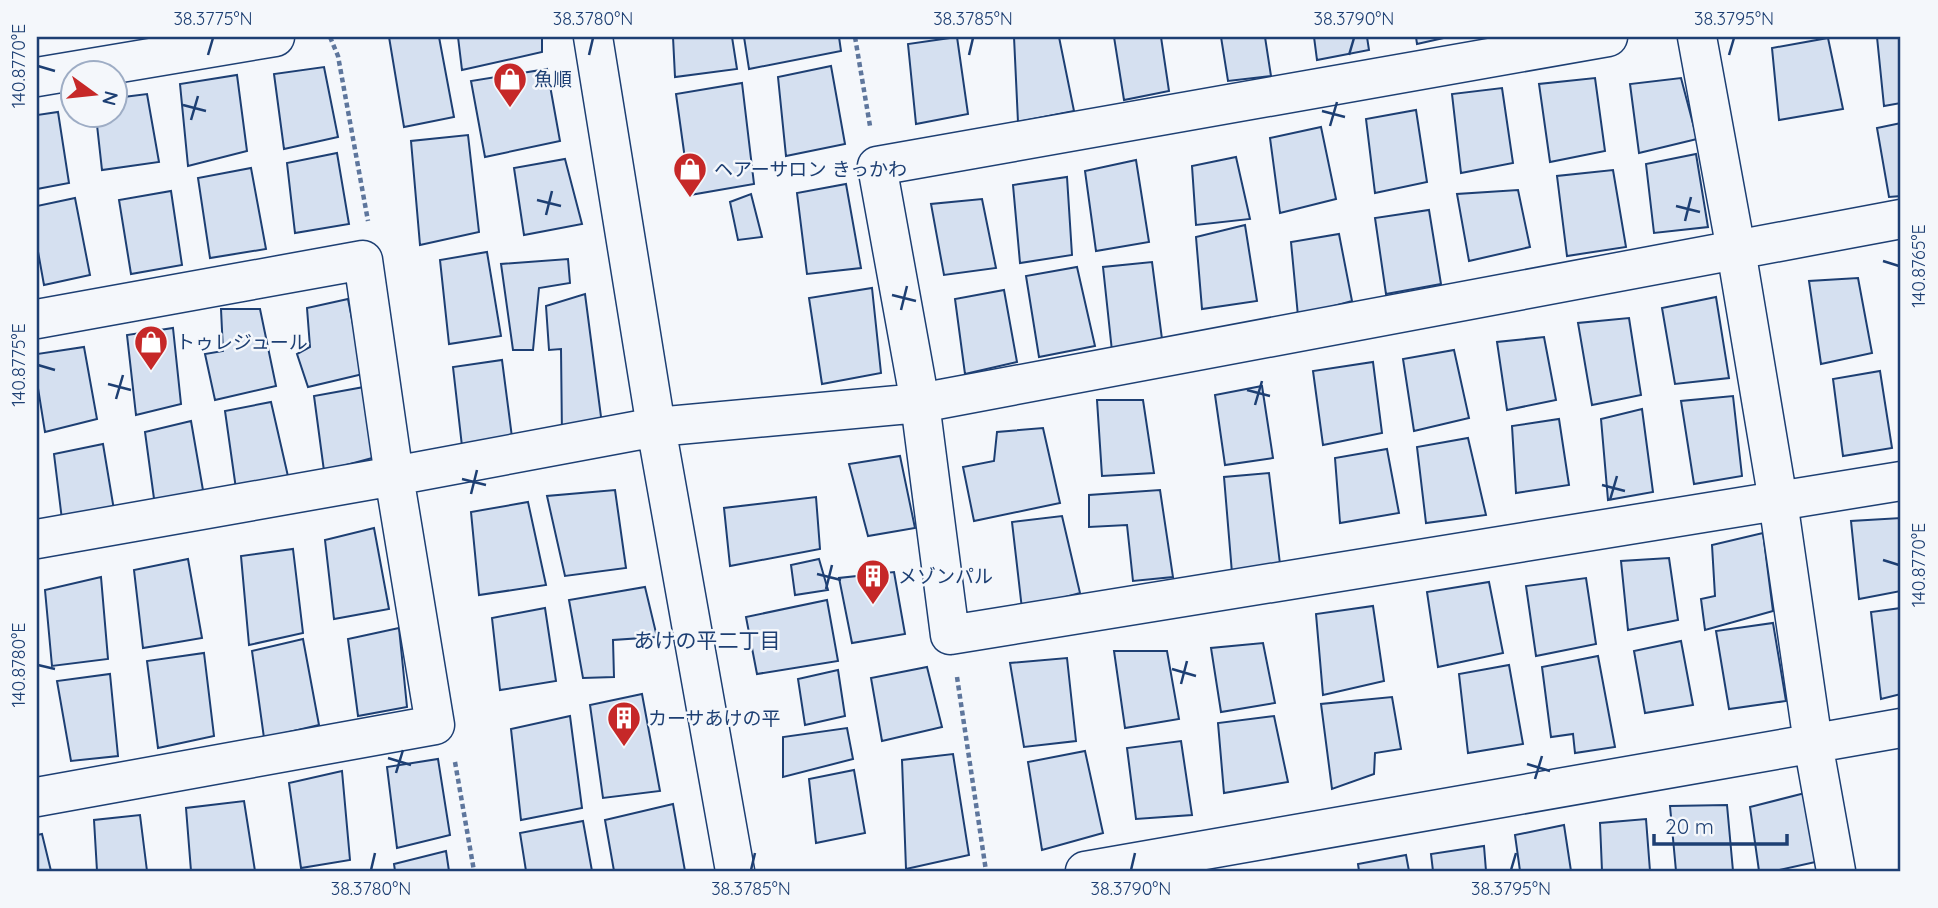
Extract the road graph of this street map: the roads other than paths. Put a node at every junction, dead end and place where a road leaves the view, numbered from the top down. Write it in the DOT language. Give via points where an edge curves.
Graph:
graph roads {
  1 [pos="275,37"];
  2 [pos="593,37"];
  3 [pos="1608,37"];
  4 [pos="1697,37"];
  5 [pos="37,78"];
  6 [pos="1901,219"];
  7 [pos="1737,250"];
  8 [pos="37,319"];
  9 [pos="920,404"];
  10 [pos="656,427"];
  11 [pos="394,476"];
  12 [pos="1901,481"];
  13 [pos="1778,500"];
  14 [pos="37,539"];
  15 [pos="1901,728"];
  16 [pos="1813,743"];
  17 [pos="37,797"];
  18 [pos="735,871"];
  19 [pos="1084,871"];
  20 [pos="1836,871"];
  1 -- 5 [label="street"];
  2 -- 10 [label="street"];
  3 -- 9 [label="street" via="877,166"];
  4 -- 7 [label="street"];
  6 -- 7 [label="street"];
  7 -- 9 [label="street"];
  7 -- 13 [label="street"];
  8 -- 11 [label="street" via="363,260"];
  9 -- 10 [label="street"];
  9 -- 13 [label="street" via="950,635"];
  10 -- 11 [label="street"];
  10 -- 18 [label="street"];
  11 -- 14 [label="street"];
  11 -- 17 [label="street" via="435,725"];
  12 -- 13 [label="street"];
  13 -- 16 [label="street"];
  15 -- 16 [label="street"];
  16 -- 19 [label="street"];
  16 -- 20 [label="street"];
}
